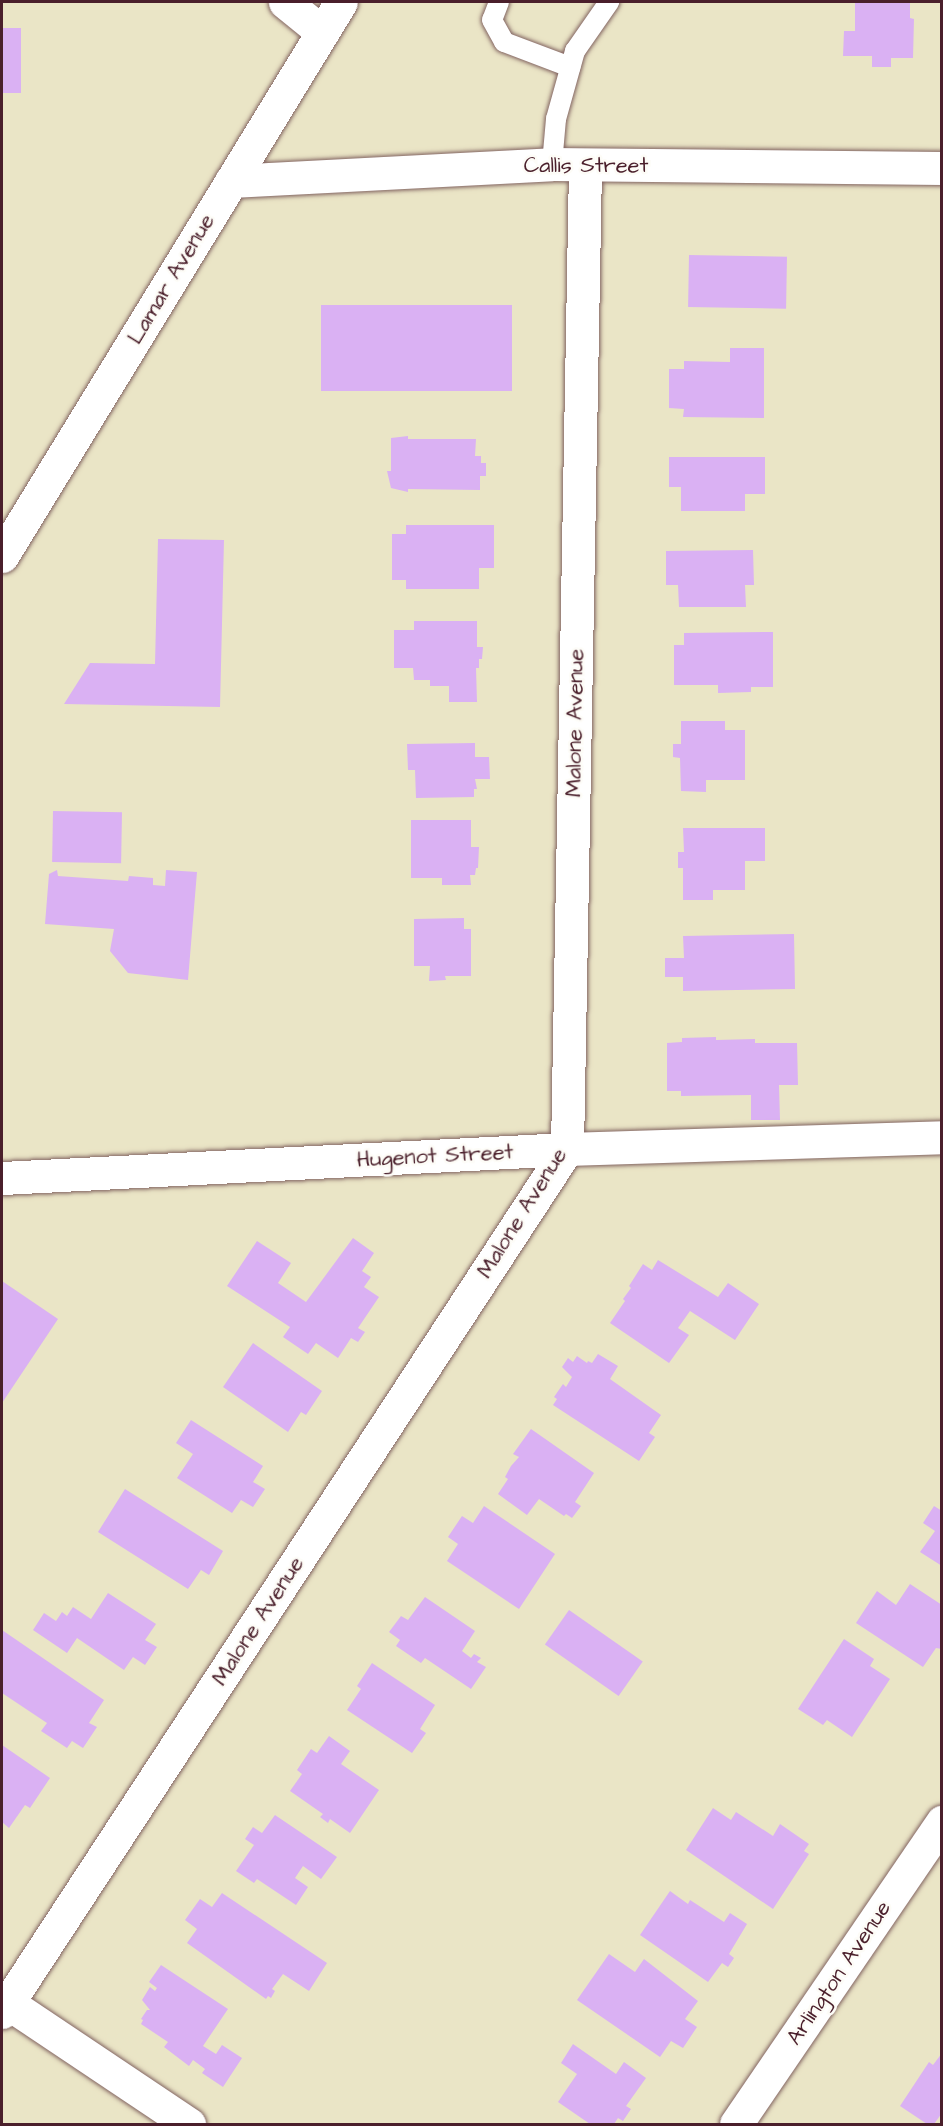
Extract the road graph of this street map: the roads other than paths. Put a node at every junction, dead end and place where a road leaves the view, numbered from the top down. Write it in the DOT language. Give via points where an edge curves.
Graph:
graph roads {
  1 [pos="285,2"];
  2 [pos="341,2"];
  3 [pos="499,2"];
  4 [pos="609,2"];
  5 [pos="322,33"];
  6 [pos="570,68"];
  7 [pos="552,164"];
  8 [pos="585,165"];
  9 [pos="942,168"];
  10 [pos="231,181"];
  11 [pos="2,556"];
  12 [pos="942,1137"];
  13 [pos="567,1149"];
  14 [pos="2,1178"];
  15 [pos="942,1821"];
  16 [pos="5,2008"];
  17 [pos="189,2124"];
  18 [pos="736,2124"];
  1 -- 5 [label="street"];
  2 -- 5 [label="street, Lamar Avenue"];
  3 -- 6 [label="lane" via="492,20 504,42"];
  4 -- 6 [label="lane" via="575,51"];
  5 -- 10 [label="street, Lamar Avenue"];
  6 -- 7 [label="lane" via="556,119"];
  7 -- 8 [label="street, Callis Street"];
  7 -- 10 [label="street, Callis Street"];
  8 -- 9 [label="street, Callis Street"];
  8 -- 13 [label="street, Malone Avenue"];
  10 -- 11 [label="street, Lamar Avenue"];
  12 -- 13 [label="street, Hugenot Street"];
  13 -- 14 [label="street, Hugenot Street"];
  13 -- 16 [label="street, Malone Avenue"];
  15 -- 18 [label="street, Arlington Avenue"];
  16 -- 17 [label="street"];
}
